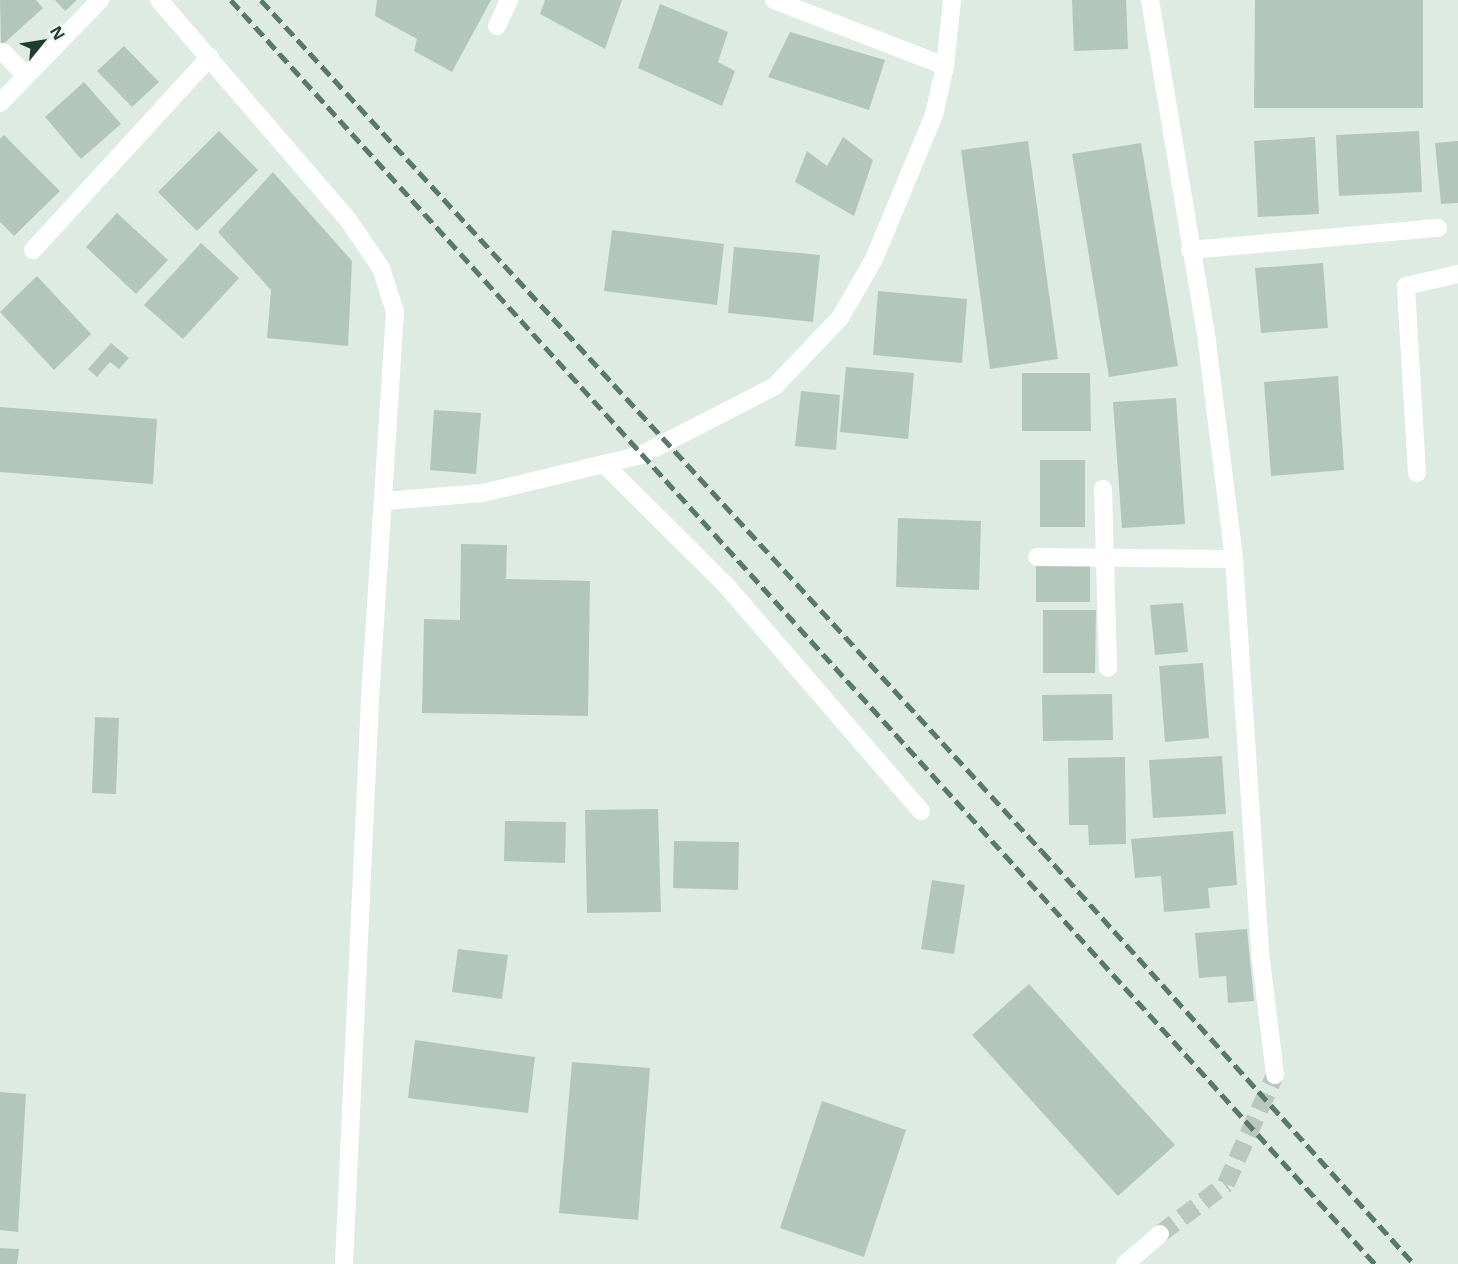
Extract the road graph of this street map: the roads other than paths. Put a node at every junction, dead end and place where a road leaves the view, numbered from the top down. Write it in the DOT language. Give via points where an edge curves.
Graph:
graph roads {
  1 [pos="100,0"];
  2 [pos="159,0"];
  3 [pos="509,0"];
  4 [pos="774,0"];
  5 [pos="952,0"];
  6 [pos="1150,0"];
  7 [pos="497,26"];
  8 [pos="3,52"];
  9 [pos="210,57"];
  10 [pos="945,66"];
  11 [pos="26,76"];
  12 [pos="0,103"];
  13 [pos="1438,228"];
  14 [pos="33,250"];
  15 [pos="1191,250"];
  16 [pos="1458,274"];
  17 [pos="604,464"];
  18 [pos="1417,473"];
  19 [pos="1103,489"];
  20 [pos="385,501"];
  21 [pos="1037,557"];
  22 [pos="1105,558"];
  23 [pos="1234,559"];
  24 [pos="1108,668"];
  25 [pos="921,811"];
  26 [pos="1275,1076"];
  27 [pos="1160,1234"];
  28 [pos="344,1264"];
  29 [pos="1125,1264"];
  1 -- 11 [label="street"];
  2 -- 9 [label="street"];
  3 -- 7 [label="street"];
  4 -- 10 [label="street"];
  5 -- 10 [label="street"];
  6 -- 15 [label="street"];
  8 -- 11 [label="street"];
  9 -- 14 [label="street"];
  9 -- 20 [label="street" via="349,220 381,268 395,312"];
  10 -- 17 [label="street" via="934,115 874,259 840,318 775,386 668,444"];
  11 -- 12 [label="street"];
  13 -- 15 [label="street"];
  15 -- 23 [label="street" via="1207,342"];
  16 -- 18 [label="street" via="1406,286"];
  17 -- 20 [label="street" via="483,493"];
  17 -- 25 [label="street" via="724,584"];
  19 -- 22 [label="street"];
  20 -- 28 [label="street" via="370,700"];
  21 -- 22 [label="street"];
  22 -- 23 [label="street"];
  22 -- 24 [label="street"];
  23 -- 26 [label="street" via="1260,952"];
  27 -- 29 [label="street"];
}
